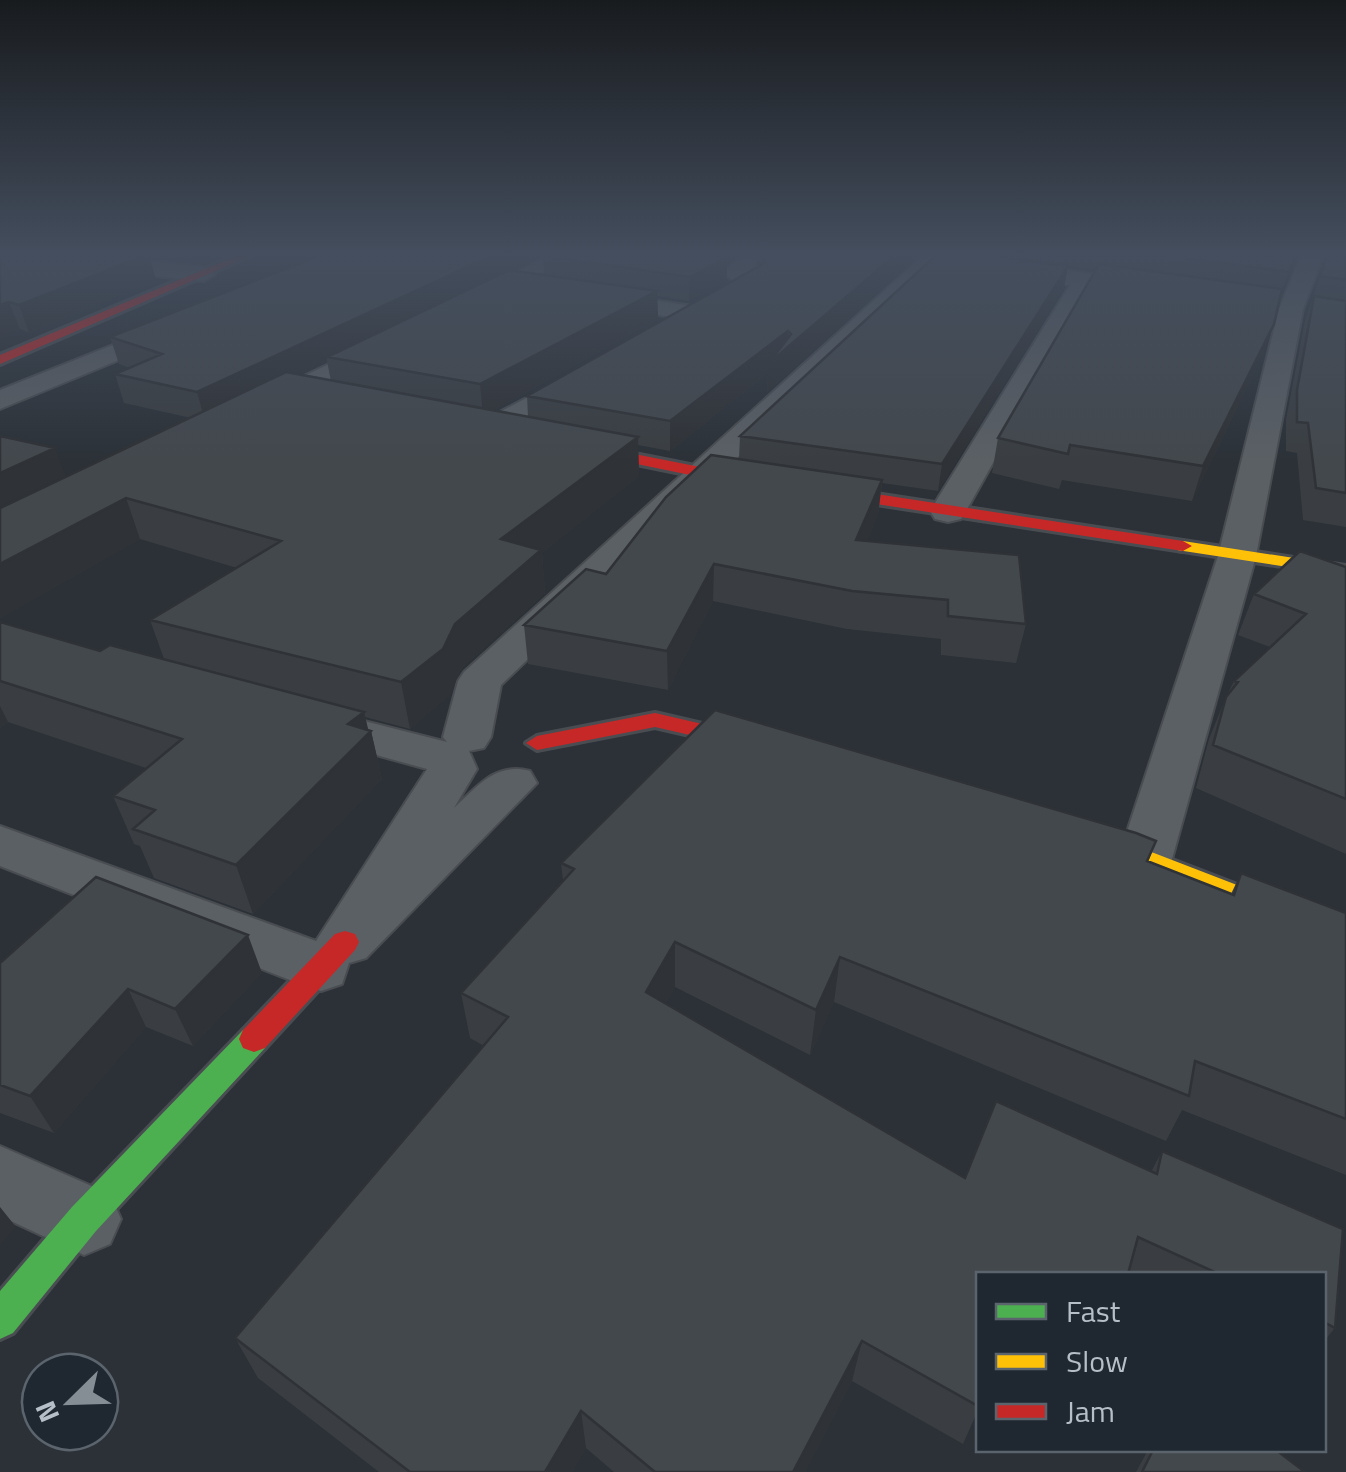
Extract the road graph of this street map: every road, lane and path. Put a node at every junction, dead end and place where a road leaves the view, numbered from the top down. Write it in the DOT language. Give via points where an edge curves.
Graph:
graph roads {
  1 [pos="83,325"];
  2 [pos="184,325"];
  3 [pos="672,325"];
  4 [pos="867,325"];
  5 [pos="1058,325"];
  6 [pos="1288,325"];
  7 [pos="658,333"];
  8 [pos="406,335"];
  9 [pos="0,360"];
  10 [pos="608,362"];
  11 [pos="288,394"];
  12 [pos="0,400"];
  13 [pos="324,401"];
  14 [pos="237,420"];
  15 [pos="479,429"];
  16 [pos="700,472"];
  17 [pos="948,510"];
  18 [pos="1237,556"];
  19 [pos="1346,571"];
  20 [pos="281,714"];
  21 [pos="796,754"];
  22 [pos="457,755"];
  23 [pos="524,763"];
  24 [pos="1053,831"];
  25 [pos="0,844"];
  26 [pos="1144,858"];
  27 [pos="1346,938"];
  28 [pos="333,955"];
  29 [pos="0,1180"];
  30 [pos="84,1219"];
  31 [pos="0,1320"];
  1 -- 9 [label="street"];
  2 -- 12 [label="street"];
  3 -- 7 [label="street"];
  4 -- 16 [label="street"];
  5 -- 17 [label="street"];
  6 -- 18 [label="street"];
  8 -- 11 [label="street"];
  10 -- 15 [label="street"];
  11 -- 13 [label="street"];
  11 -- 14 [label="street"];
  15 -- 16 [label="street"];
  16 -- 17 [label="street"];
  16 -- 22 [label="street" via="480,680"];
  17 -- 18 [label="street"];
  18 -- 19 [label="street"];
  18 -- 26 [label="street"];
  20 -- 22 [label="street"];
  21 -- 23 [label="street" via="655,720"];
  22 -- 23 [label="street" via="481,731 512,729"];
  22 -- 28 [label="street"];
  23 -- 28 [label="street"];
  24 -- 26 [label="street"];
  25 -- 28 [label="street"];
  26 -- 27 [label="street"];
  28 -- 30 [label="street"];
  29 -- 30 [label="street"];
  30 -- 31 [label="street"];
}
